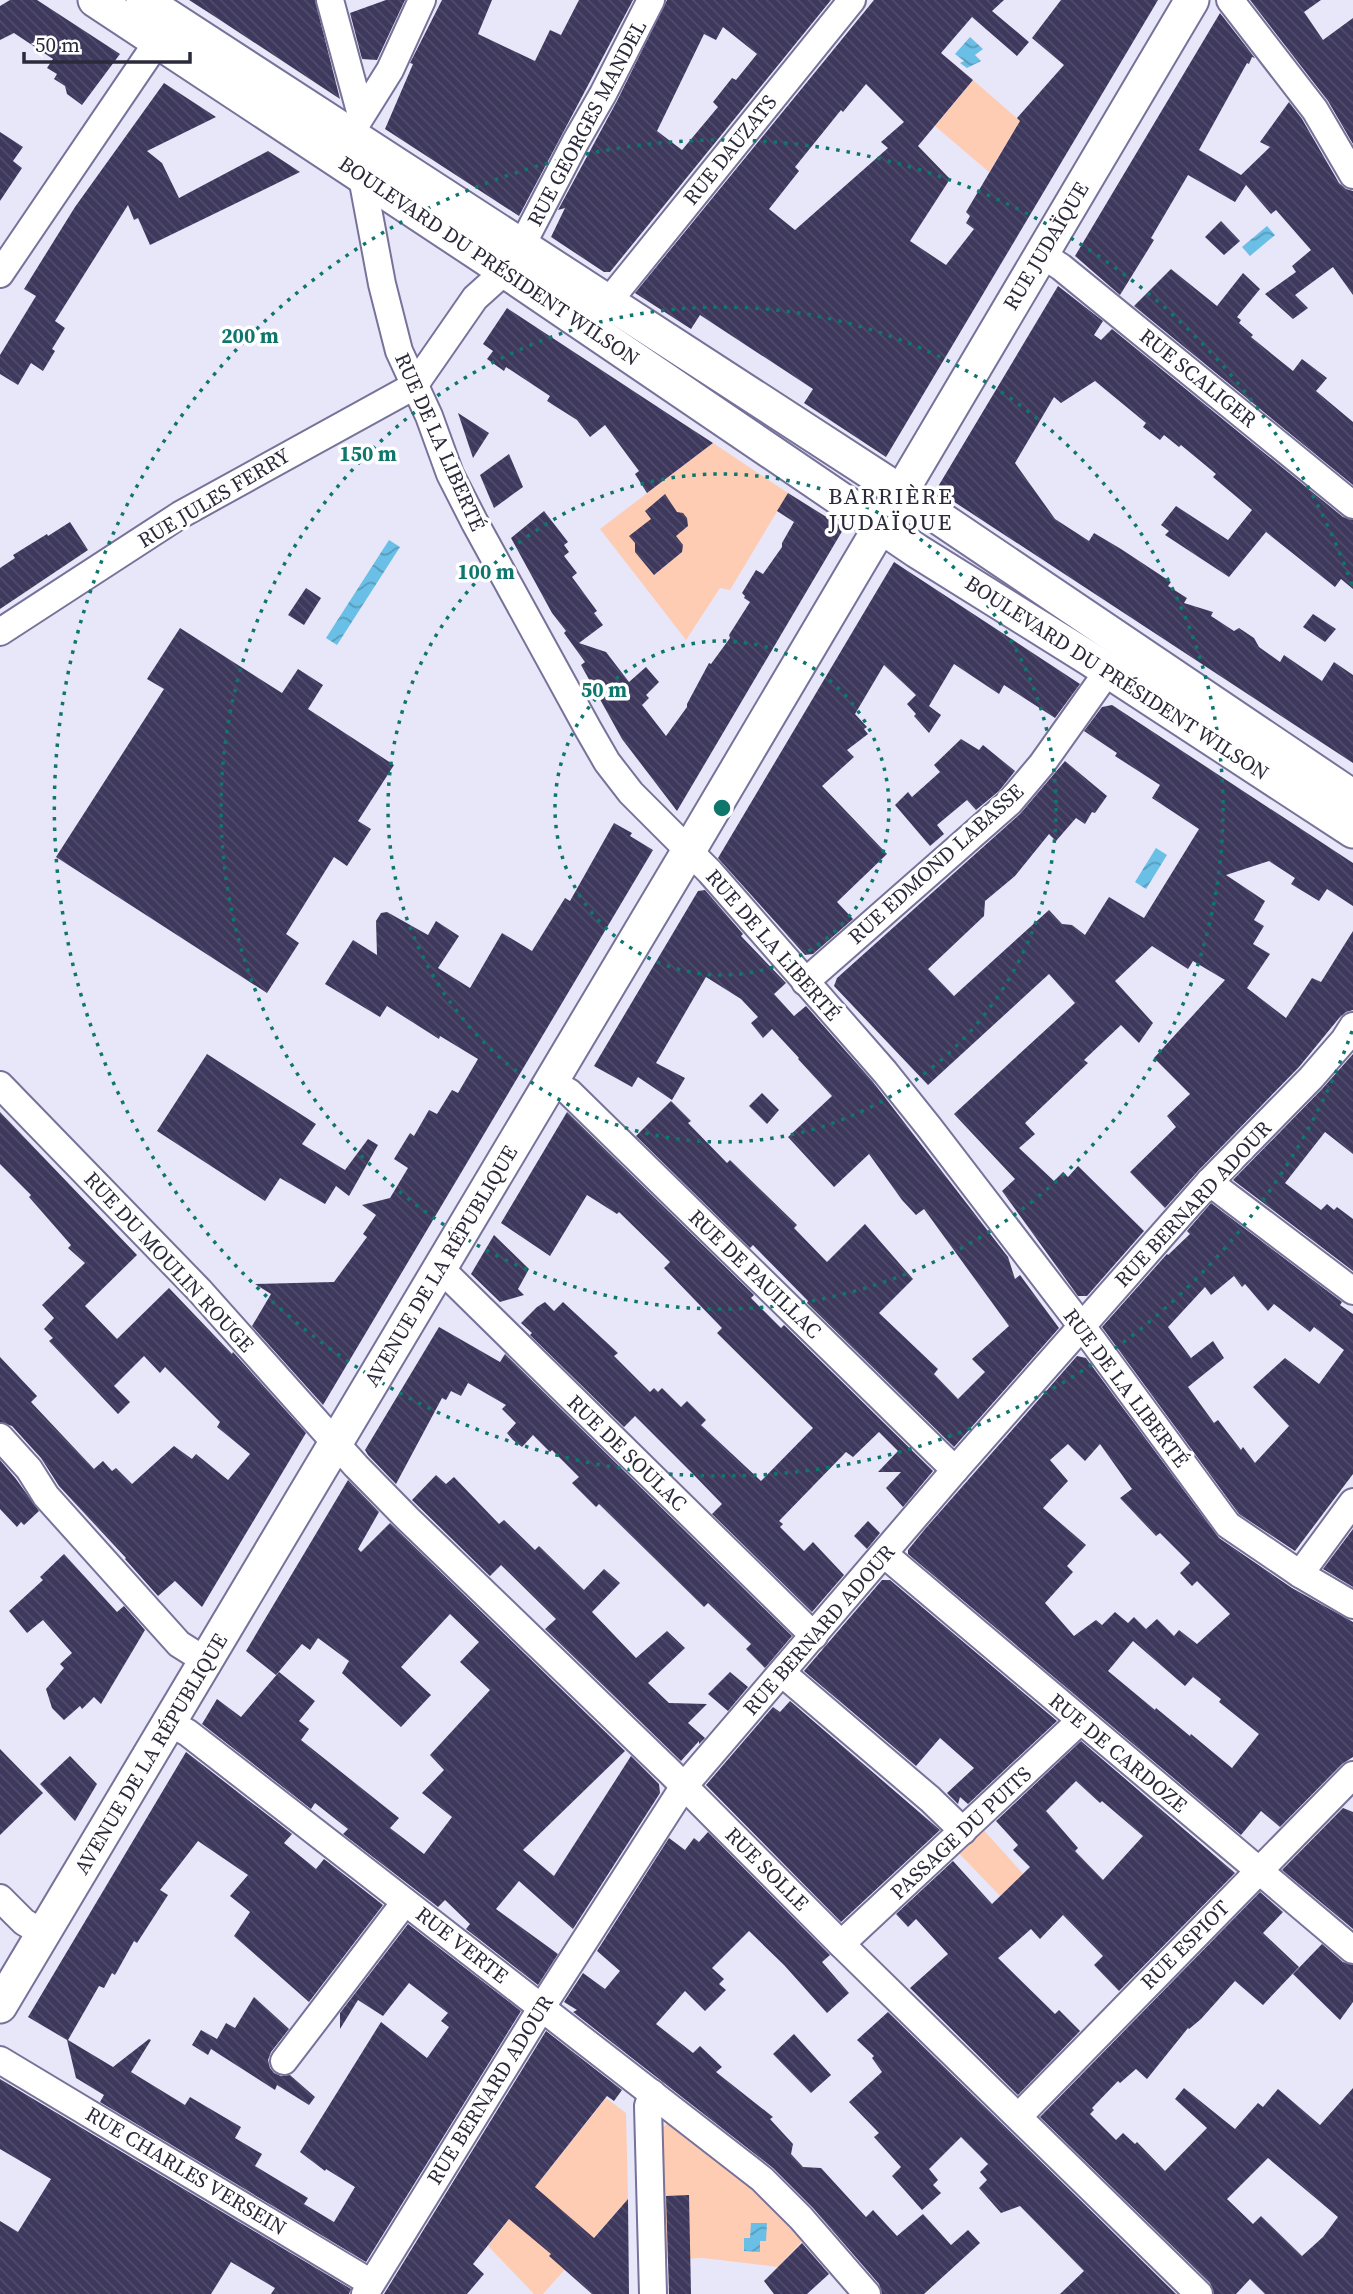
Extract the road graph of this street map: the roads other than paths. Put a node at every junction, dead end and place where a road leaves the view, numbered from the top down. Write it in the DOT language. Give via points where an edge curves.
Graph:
graph roads {
  1 [pos="95,0"];
  2 [pos="143,0"];
  3 [pos="330,0"];
  4 [pos="422,0"];
  5 [pos="650,0"];
  6 [pos="852,0"];
  7 [pos="1192,0"];
  8 [pos="1230,0"];
  9 [pos="158,41"];
  10 [pos="356,124"];
  11 [pos="1353,175"];
  12 [pos="362,177"];
  13 [pos="1041,254"];
  14 [pos="514,258"];
  15 [pos="0,274"];
  16 [pos="608,302"];
  17 [pos="414,386"];
  18 [pos="901,492"];
  19 [pos="1353,505"];
  20 [pos="880,526"];
  21 [pos="0,632"];
  22 [pos="1108,671"];
  23 [pos="1353,797"];
  24 [pos="1353,831"];
  25 [pos="688,852"];
  26 [pos="805,982"];
  27 [pos="1353,1026"];
  28 [pos="551,1082"];
  29 [pos="0,1084"];
  30 [pos="1209,1182"];
  31 [pos="440,1268"];
  32 [pos="1353,1291"];
  33 [pos="1081,1328"];
  34 [pos="0,1437"];
  35 [pos="336,1443"];
  36 [pos="955,1470"];
  37 [pos="1353,1502"];
  38 [pos="884,1554"];
  39 [pos="1300,1574"];
  40 [pos="1353,1605"];
  41 [pos="814,1636"];
  42 [pos="206,1661"];
  43 [pos="782,1674"];
  44 [pos="1080,1721"];
  45 [pos="169,1722"];
  46 [pos="1353,1776"];
  47 [pos="684,1786"];
  48 [pos="962,1831"];
  49 [pos="1260,1870"];
  50 [pos="0,1898"];
  51 [pos="405,1902"];
  52 [pos="44,1934"];
  53 [pos="841,1944"];
  54 [pos="1353,1950"];
  55 [pos="0,2006"];
  56 [pos="542,2007"];
  57 [pos="0,2060"];
  58 [pos="284,2061"];
  59 [pos="652,2093"];
  60 [pos="1019,2116"];
  61 [pos="368,2289"];
  62 [pos="653,2294"];
  63 [pos="867,2294"];
  64 [pos="1199,2294"];
  1 -- 9 [label="main road, BOULEVARD DU PRÉSIDENT WILSON"];
  2 -- 10 [label="main road, BOULEVARD DU PRÉSIDENT WILSON"];
  3 -- 10 [label="street, RUE DE LA LIBERTÉ"];
  4 -- 10 [label="street" via="390,70"];
  5 -- 14 [label="street, RUE GEORGES MANDEL"];
  6 -- 16 [label="street, RUE DAUZATS"];
  7 -- 13 [label="main road, RUE JUDAÏQUE"];
  8 -- 11 [label="street" via="1315,110"];
  9 -- 12 [label="main road, BOULEVARD DU PRÉSIDENT WILSON"];
  9 -- 15 [label="street"];
  10 -- 12 [label="street, RUE DE LA LIBERTÉ"];
  10 -- 14 [label="main road, BOULEVARD DU PRÉSIDENT WILSON"];
  12 -- 14 [label="main road, BOULEVARD DU PRÉSIDENT WILSON"];
  12 -- 17 [label="street, RUE DE LA LIBERTÉ" via="393,330"];
  13 -- 18 [label="main road, RUE JUDAÏQUE"];
  13 -- 19 [label="street, RUE SCALIGER"];
  14 -- 16 [label="main road, BOULEVARD DU PRÉSIDENT WILSON"];
  14 -- 17 [label="street, RUE JULES FERRY" via="475,298"];
  14 -- 20 [label="main road, BOULEVARD DU PRÉSIDENT WILSON"];
  16 -- 18 [label="main road, BOULEVARD DU PRÉSIDENT WILSON"];
  17 -- 21 [label="street, RUE JULES FERRY" via="180,515"];
  17 -- 25 [label="street, RUE DE LA LIBERTÉ" via="450,474 594,740 631,793"];
  18 -- 20 [label="main road"];
  18 -- 23 [label="main road, BOULEVARD DU PRÉSIDENT WILSON"];
  20 -- 22 [label="main road, BOULEVARD DU PRÉSIDENT WILSON"];
  20 -- 25 [label="main road, AVENUE DE LA RÉPUBLIQUE"];
  22 -- 24 [label="main road, BOULEVARD DU PRÉSIDENT WILSON"];
  22 -- 26 [label="street, RUE EDMOND LABASSE" via="1010,802"];
  25 -- 26 [label="street, RUE DE LA LIBERTÉ"];
  25 -- 28 [label="main road, AVENUE DE LA RÉPUBLIQUE"];
  26 -- 33 [label="street, RUE DE LA LIBERTÉ" via="929,1127"];
  27 -- 30 [label="street, RUE BERNARD ADOUR" via="1311,1078"];
  28 -- 31 [label="main road, AVENUE DE LA RÉPUBLIQUE"];
  28 -- 36 [label="street, RUE DE PAUILLAC" via="569,1092"];
  29 -- 35 [label="street, RUE DU MOULIN ROUGE" via="199,1290"];
  30 -- 32 [label="street"];
  30 -- 33 [label="street, RUE BERNARD ADOUR"];
  31 -- 35 [label="main road, AVENUE DE LA RÉPUBLIQUE"];
  31 -- 41 [label="street, RUE DE SOULAC"];
  33 -- 36 [label="street, RUE BERNARD ADOUR"];
  33 -- 39 [label="street, RUE DE LA LIBERTÉ" via="1228,1525"];
  34 -- 42 [label="street" via="46,1496 179,1644"];
  35 -- 42 [label="main road, AVENUE DE LA RÉPUBLIQUE"];
  35 -- 47 [label="street, RUE SOLLE" via="408,1519"];
  36 -- 38 [label="street, RUE BERNARD ADOUR"];
  37 -- 39 [label="street"];
  38 -- 41 [label="street, RUE BERNARD ADOUR"];
  38 -- 44 [label="street, RUE DE CARDOZE"];
  39 -- 40 [label="street, RUE DE LA LIBERTÉ"];
  41 -- 43 [label="street, RUE BERNARD ADOUR"];
  42 -- 45 [label="main road, AVENUE DE LA RÉPUBLIQUE"];
  43 -- 47 [label="street, RUE BERNARD ADOUR"];
  43 -- 48 [label="street"];
  44 -- 48 [label="street, PASSAGE DU PUITS"];
  44 -- 49 [label="street, RUE DE CARDOZE"];
  45 -- 51 [label="street, RUE VERTE"];
  45 -- 52 [label="main road, AVENUE DE LA RÉPUBLIQUE"];
  46 -- 49 [label="street, RUE ESPIOT"];
  47 -- 53 [label="street, RUE SOLLE"];
  47 -- 56 [label="street, RUE BERNARD ADOUR"];
  48 -- 53 [label="street, PASSAGE DU PUITS"];
  49 -- 54 [label="street, RUE DE CARDOZE"];
  49 -- 60 [label="street, RUE ESPIOT"];
  50 -- 52 [label="street"];
  51 -- 56 [label="street, RUE VERTE"];
  51 -- 58 [label="street"];
  52 -- 55 [label="main road, AVENUE DE LA RÉPUBLIQUE"];
  53 -- 60 [label="street, RUE SOLLE"];
  56 -- 59 [label="street, RUE VERTE"];
  56 -- 61 [label="street, RUE BERNARD ADOUR"];
  57 -- 61 [label="street, RUE CHARLES VERSEIN"];
  59 -- 62 [label="street" via="648,2106"];
  59 -- 63 [label="street, RUE VERTE" via="762,2179"];
  60 -- 64 [label="street, RUE SOLLE"];
}
